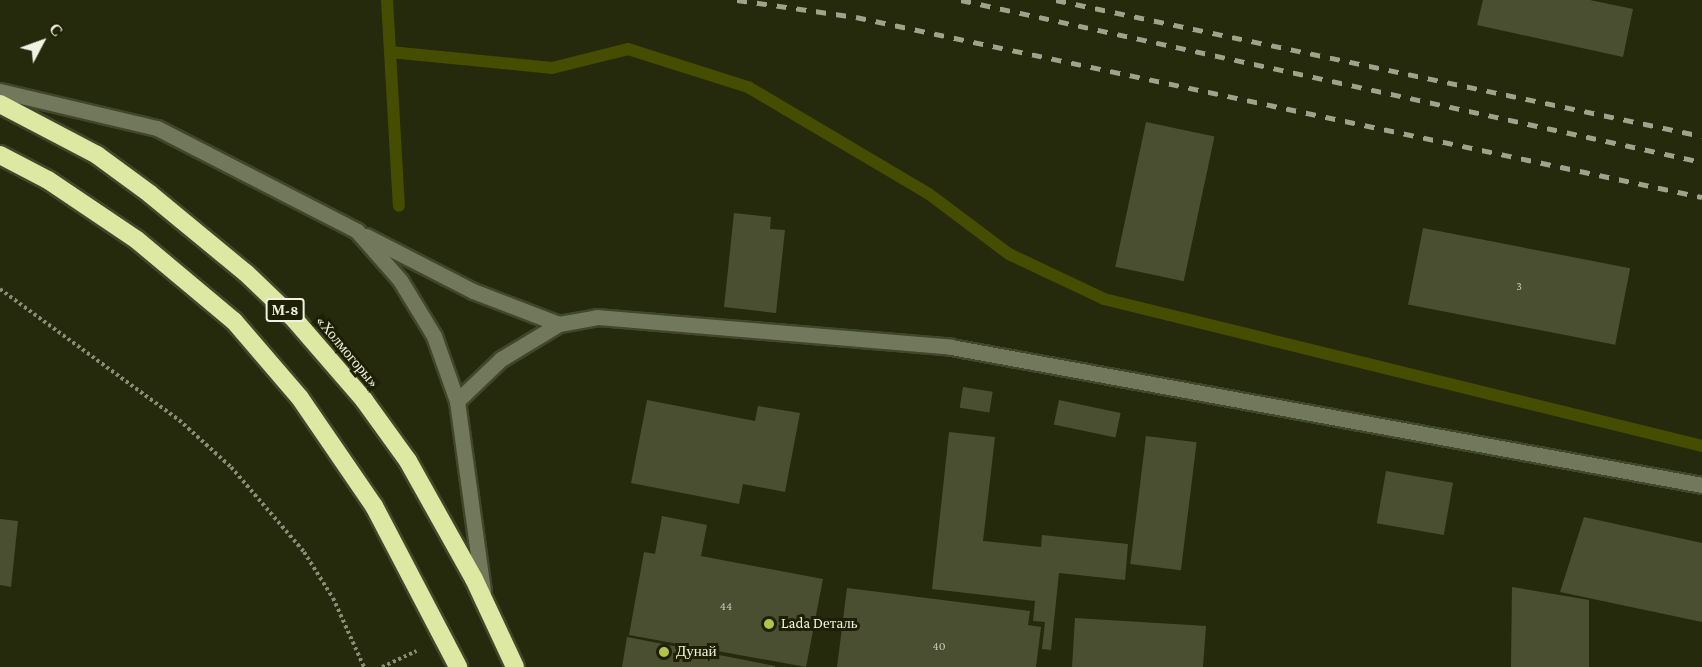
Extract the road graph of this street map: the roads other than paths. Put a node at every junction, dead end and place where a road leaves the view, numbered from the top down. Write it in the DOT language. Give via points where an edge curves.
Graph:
graph roads {
  1 [pos="0,91"];
  2 [pos="0,104"];
  3 [pos="0,155"];
  4 [pos="357,231"];
  5 [pos="559,324"];
  6 [pos="457,401"];
  7 [pos="1702,485"];
  8 [pos="484,600"];
  9 [pos="457,666"];
  10 [pos="515,667"];
  1 -- 4 [label="street" via="157,128"];
  2 -- 8 [label="highway, «Холмогоры» / М-8" via="97,155 246,273 295,320 392,438"];
  3 -- 9 [label="highway" via="48,180 137,240 234,321 300,398 374,506"];
  4 -- 5 [label="street" via="473,291"];
  4 -- 6 [label="street" via="399,280 434,336"];
  5 -- 6 [label="street" via="501,359"];
  5 -- 7 [label="street" via="597,317 951,347"];
  6 -- 8 [label="street"];
  8 -- 10 [label="highway, «Холмогоры» / М-8"];
}
